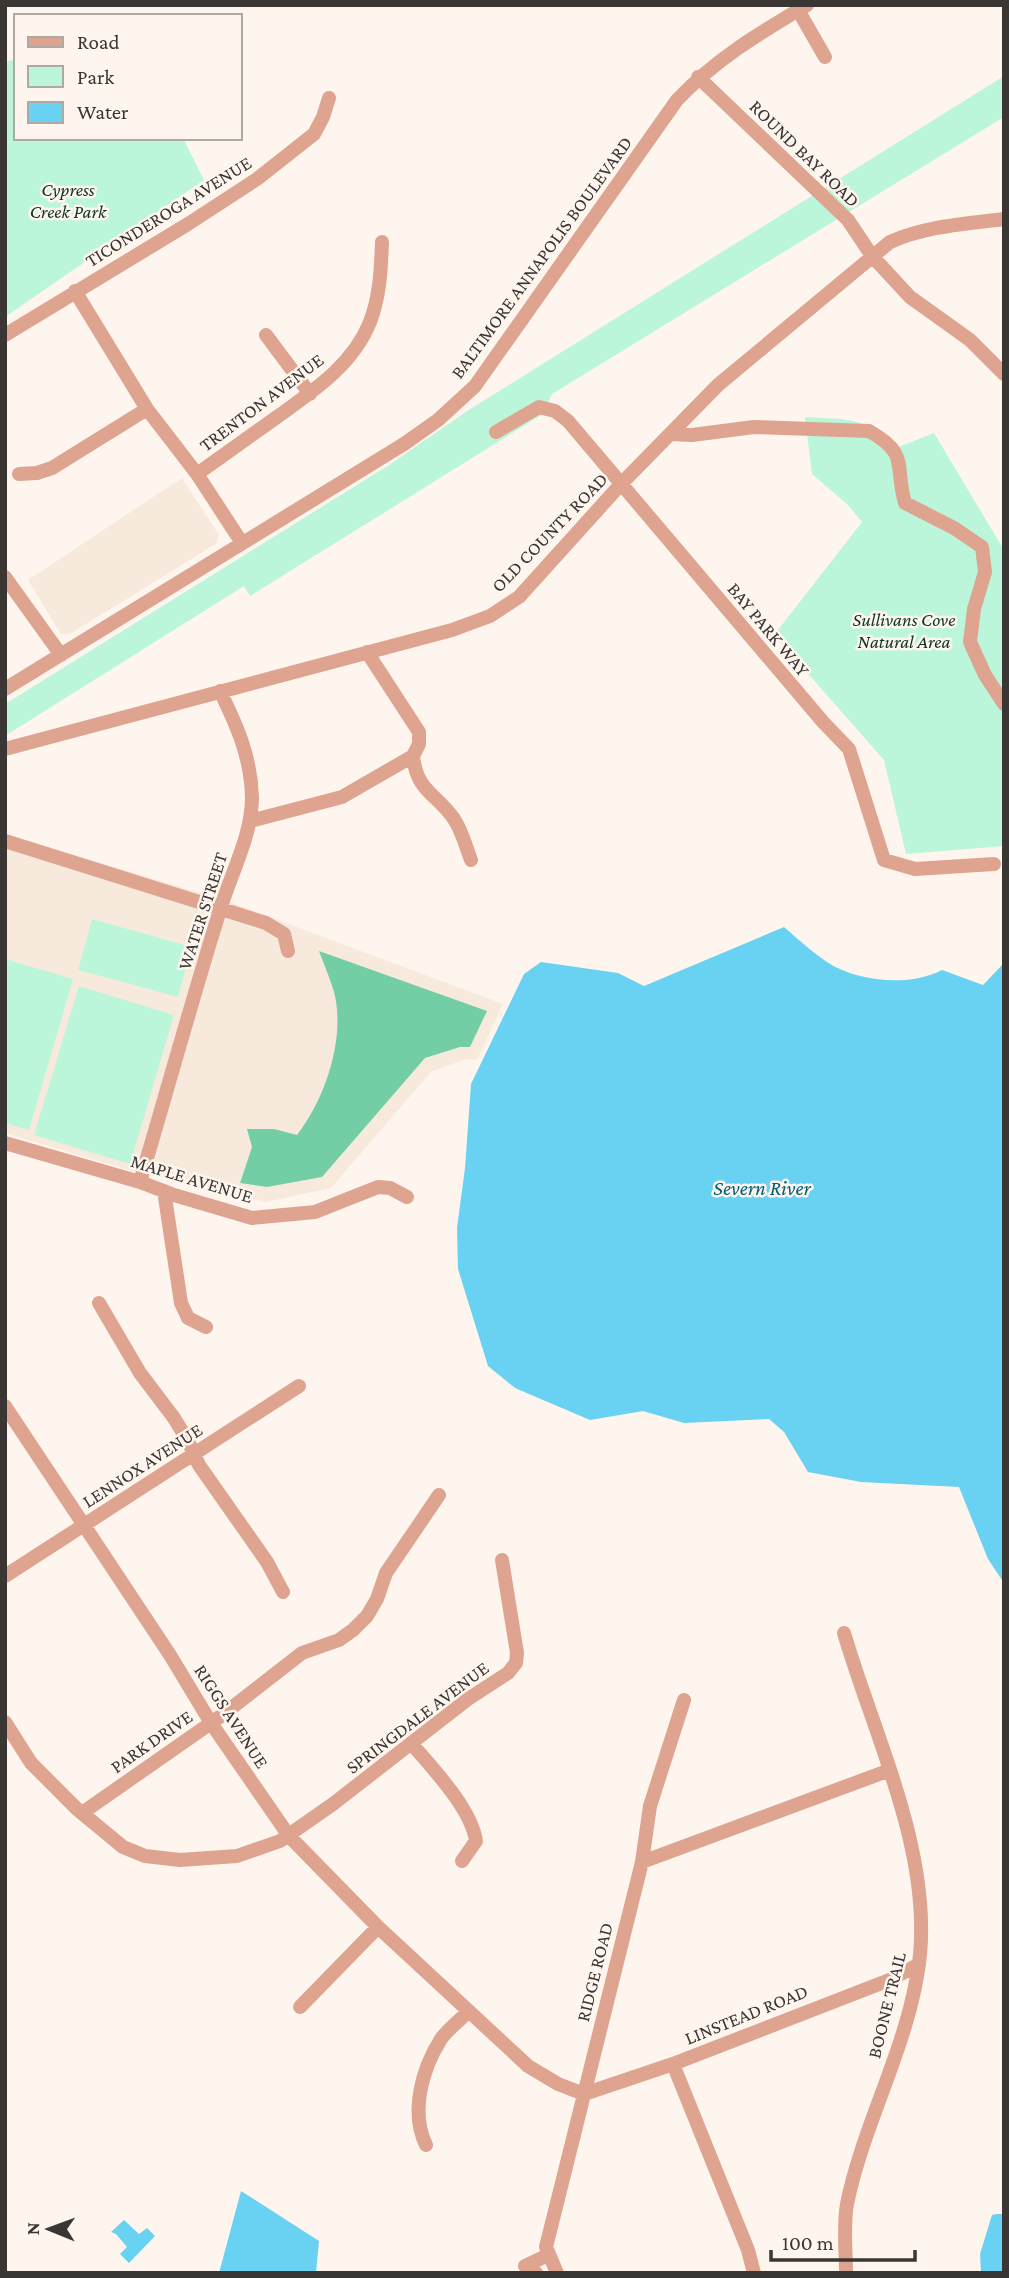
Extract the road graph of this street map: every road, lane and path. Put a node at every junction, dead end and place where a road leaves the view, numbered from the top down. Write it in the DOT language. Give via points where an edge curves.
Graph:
graph roads {
  1 [pos="802,8"];
  2 [pos="824,57"];
  3 [pos="715,64"];
  4 [pos="698,77"];
  5 [pos="680,97"];
  6 [pos="329,98"];
  7 [pos="725,102"];
  8 [pos="1004,219"];
  9 [pos="382,242"];
  10 [pos="872,256"];
  11 [pos="75,291"];
  12 [pos="5,335"];
  13 [pos="266,335"];
  14 [pos="1004,374"];
  15 [pos="310,394"];
  16 [pos="147,409"];
  17 [pos="496,432"];
  18 [pos="670,434"];
  19 [pos="19,474"];
  20 [pos="197,474"];
  21 [pos="621,484"];
  22 [pos="242,543"];
  23 [pos="5,577"];
  24 [pos="367,652"];
  25 [pos="61,655"];
  26 [pos="5,689"];
  27 [pos="220,691"];
  28 [pos="1004,704"];
  29 [pos="5,749"];
  30 [pos="413,756"];
  31 [pos="250,821"];
  32 [pos="5,842"];
  33 [pos="471,860"];
  34 [pos="994,864"];
  35 [pos="220,908"];
  36 [pos="288,951"];
  37 [pos="5,1143"];
  38 [pos="140,1182"];
  39 [pos="164,1191"];
  40 [pos="407,1197"];
  41 [pos="99,1303"];
  42 [pos="205,1327"];
  43 [pos="299,1386"];
  44 [pos="5,1406"];
  45 [pos="193,1453"];
  46 [pos="439,1495"];
  47 [pos="83,1525"];
  48 [pos="502,1560"];
  49 [pos="5,1576"];
  50 [pos="283,1592"];
  51 [pos="844,1633"];
  52 [pos="684,1700"];
  53 [pos="5,1722"];
  54 [pos="211,1723"];
  55 [pos="411,1743"];
  56 [pos="890,1770"];
  57 [pos="82,1813"];
  58 [pos="289,1836"];
  59 [pos="462,1861"];
  60 [pos="642,1863"];
  61 [pos="378,1927"];
  62 [pos="919,1964"];
  63 [pos="300,2007"];
  64 [pos="469,2011"];
  65 [pos="673,2064"];
  66 [pos="584,2094"];
  67 [pos="426,2145"];
  68 [pos="548,2255"];
  69 [pos="536,2273"];
  70 [pos="557,2273"];
  71 [pos="754,2273"];
  72 [pos="846,2273"];
  1 -- 2 [label="street"];
  1 -- 3 [label="street, BALTIMORE ANNAPOLIS BOULEVARD"];
  3 -- 4 [label="street, BALTIMORE ANNAPOLIS BOULEVARD"];
  3 -- 7 [label="street"];
  4 -- 5 [label="street, BALTIMORE ANNAPOLIS BOULEVARD"];
  4 -- 7 [label="street, ROUND BAY ROAD"];
  5 -- 7 [label="street" via="693,93"];
  5 -- 22 [label="street, BALTIMORE ANNAPOLIS BOULEVARD" via="493,363 458,404 404,444"];
  6 -- 11 [label="street, TICONDEROGA AVENUE" via="314,134 286,157 188,224"];
  7 -- 10 [label="street, ROUND BAY ROAD" via="848,220"];
  8 -- 10 [label="street, OLD COUNTY ROAD" via="912,232"];
  9 -- 15 [label="street, TRENTON AVENUE" via="377,297 369,325 342,366"];
  10 -- 14 [label="street, ROUND BAY ROAD" via="909,298 970,340"];
  10 -- 18 [label="street, OLD COUNTY ROAD" via="718,385"];
  11 -- 12 [label="street, TICONDEROGA AVENUE"];
  11 -- 16 [label="street"];
  13 -- 15 [label="street"];
  15 -- 20 [label="street, TRENTON AVENUE"];
  16 -- 19 [label="street" via="52,468"];
  16 -- 20 [label="street"];
  17 -- 21 [label="street, BAY PARK WAY" via="539,407 555,411"];
  18 -- 21 [label="street, OLD COUNTY ROAD"];
  18 -- 28 [label="street" via="754,427 869,431 884,439 899,456 905,503 982,547 985,572 970,642"];
  20 -- 22 [label="street"];
  21 -- 24 [label="street, OLD COUNTY ROAD" via="550,566 508,606 467,625"];
  21 -- 34 [label="street, BAY PARK WAY" via="849,749 884,860 915,869"];
  22 -- 25 [label="street, BALTIMORE ANNAPOLIS BOULEVARD"];
  23 -- 25 [label="street"];
  24 -- 27 [label="street, OLD COUNTY ROAD"];
  24 -- 30 [label="street" via="419,732"];
  25 -- 26 [label="street, BALTIMORE ANNAPOLIS BOULEVARD"];
  27 -- 29 [label="street, OLD COUNTY ROAD"];
  27 -- 31 [label="street, WATER STREET" via="247,755"];
  30 -- 31 [label="street" via="342,797"];
  30 -- 33 [label="street" via="419,779 456,821"];
  31 -- 35 [label="street, WATER STREET"];
  32 -- 35 [label="street"];
  35 -- 36 [label="street" via="267,923 284,934"];
  35 -- 38 [label="street, WATER STREET"];
  37 -- 38 [label="street, MAPLE AVENUE"];
  38 -- 39 [label="street, MAPLE AVENUE"];
  39 -- 40 [label="street, MAPLE AVENUE" via="252,1218 315,1212 378,1187"];
  39 -- 42 [label="street" via="181,1303 188,1318"];
  41 -- 45 [label="street"];
  43 -- 45 [label="street, LENNOX AVENUE"];
  44 -- 47 [label="street, RIGGS AVENUE"];
  45 -- 47 [label="street, LENNOX AVENUE"];
  45 -- 50 [label="street"];
  46 -- 54 [label="street, PARK DRIVE" via="386,1573 377,1600 353,1630 302,1653"];
  47 -- 49 [label="street, LENNOX AVENUE"];
  47 -- 54 [label="street, RIGGS AVENUE"];
  48 -- 55 [label="street, SPRINGDALE AVENUE" via="516,1663"];
  51 -- 56 [label="street, BOONE TRAIL"];
  52 -- 60 [label="street, RIDGE ROAD" via="650,1806"];
  53 -- 57 [label="street, SPRINGDALE AVENUE" via="31,1763"];
  54 -- 57 [label="street, PARK DRIVE"];
  54 -- 58 [label="street, RIGGS AVENUE"];
  55 -- 58 [label="street, SPRINGDALE AVENUE"];
  55 -- 59 [label="street" via="472,1824 477,1841"];
  56 -- 60 [label="street"];
  56 -- 62 [label="street, BOONE TRAIL" via="918,1884"];
  57 -- 58 [label="street, SPRINGDALE AVENUE" via="122,1847 157,1858 237,1856"];
  58 -- 61 [label="street, RIGGS AVENUE"];
  60 -- 66 [label="street, RIDGE ROAD"];
  61 -- 63 [label="street"];
  61 -- 64 [label="street, RIGGS AVENUE"];
  62 -- 65 [label="street, LINSTEAD ROAD" via="892,1979"];
  62 -- 72 [label="street, BOONE TRAIL" via="853,2180 847,2208"];
  64 -- 66 [label="street, RIGGS AVENUE" via="528,2066"];
  64 -- 67 [label="street" via="442,2038 426,2069 417,2115"];
  65 -- 66 [label="street, LINSTEAD ROAD"];
  65 -- 71 [label="street"];
  66 -- 68 [label="street, RIDGE ROAD"];
  68 -- 69 [label="street" via="525,2266"];
  68 -- 70 [label="street"];
}
